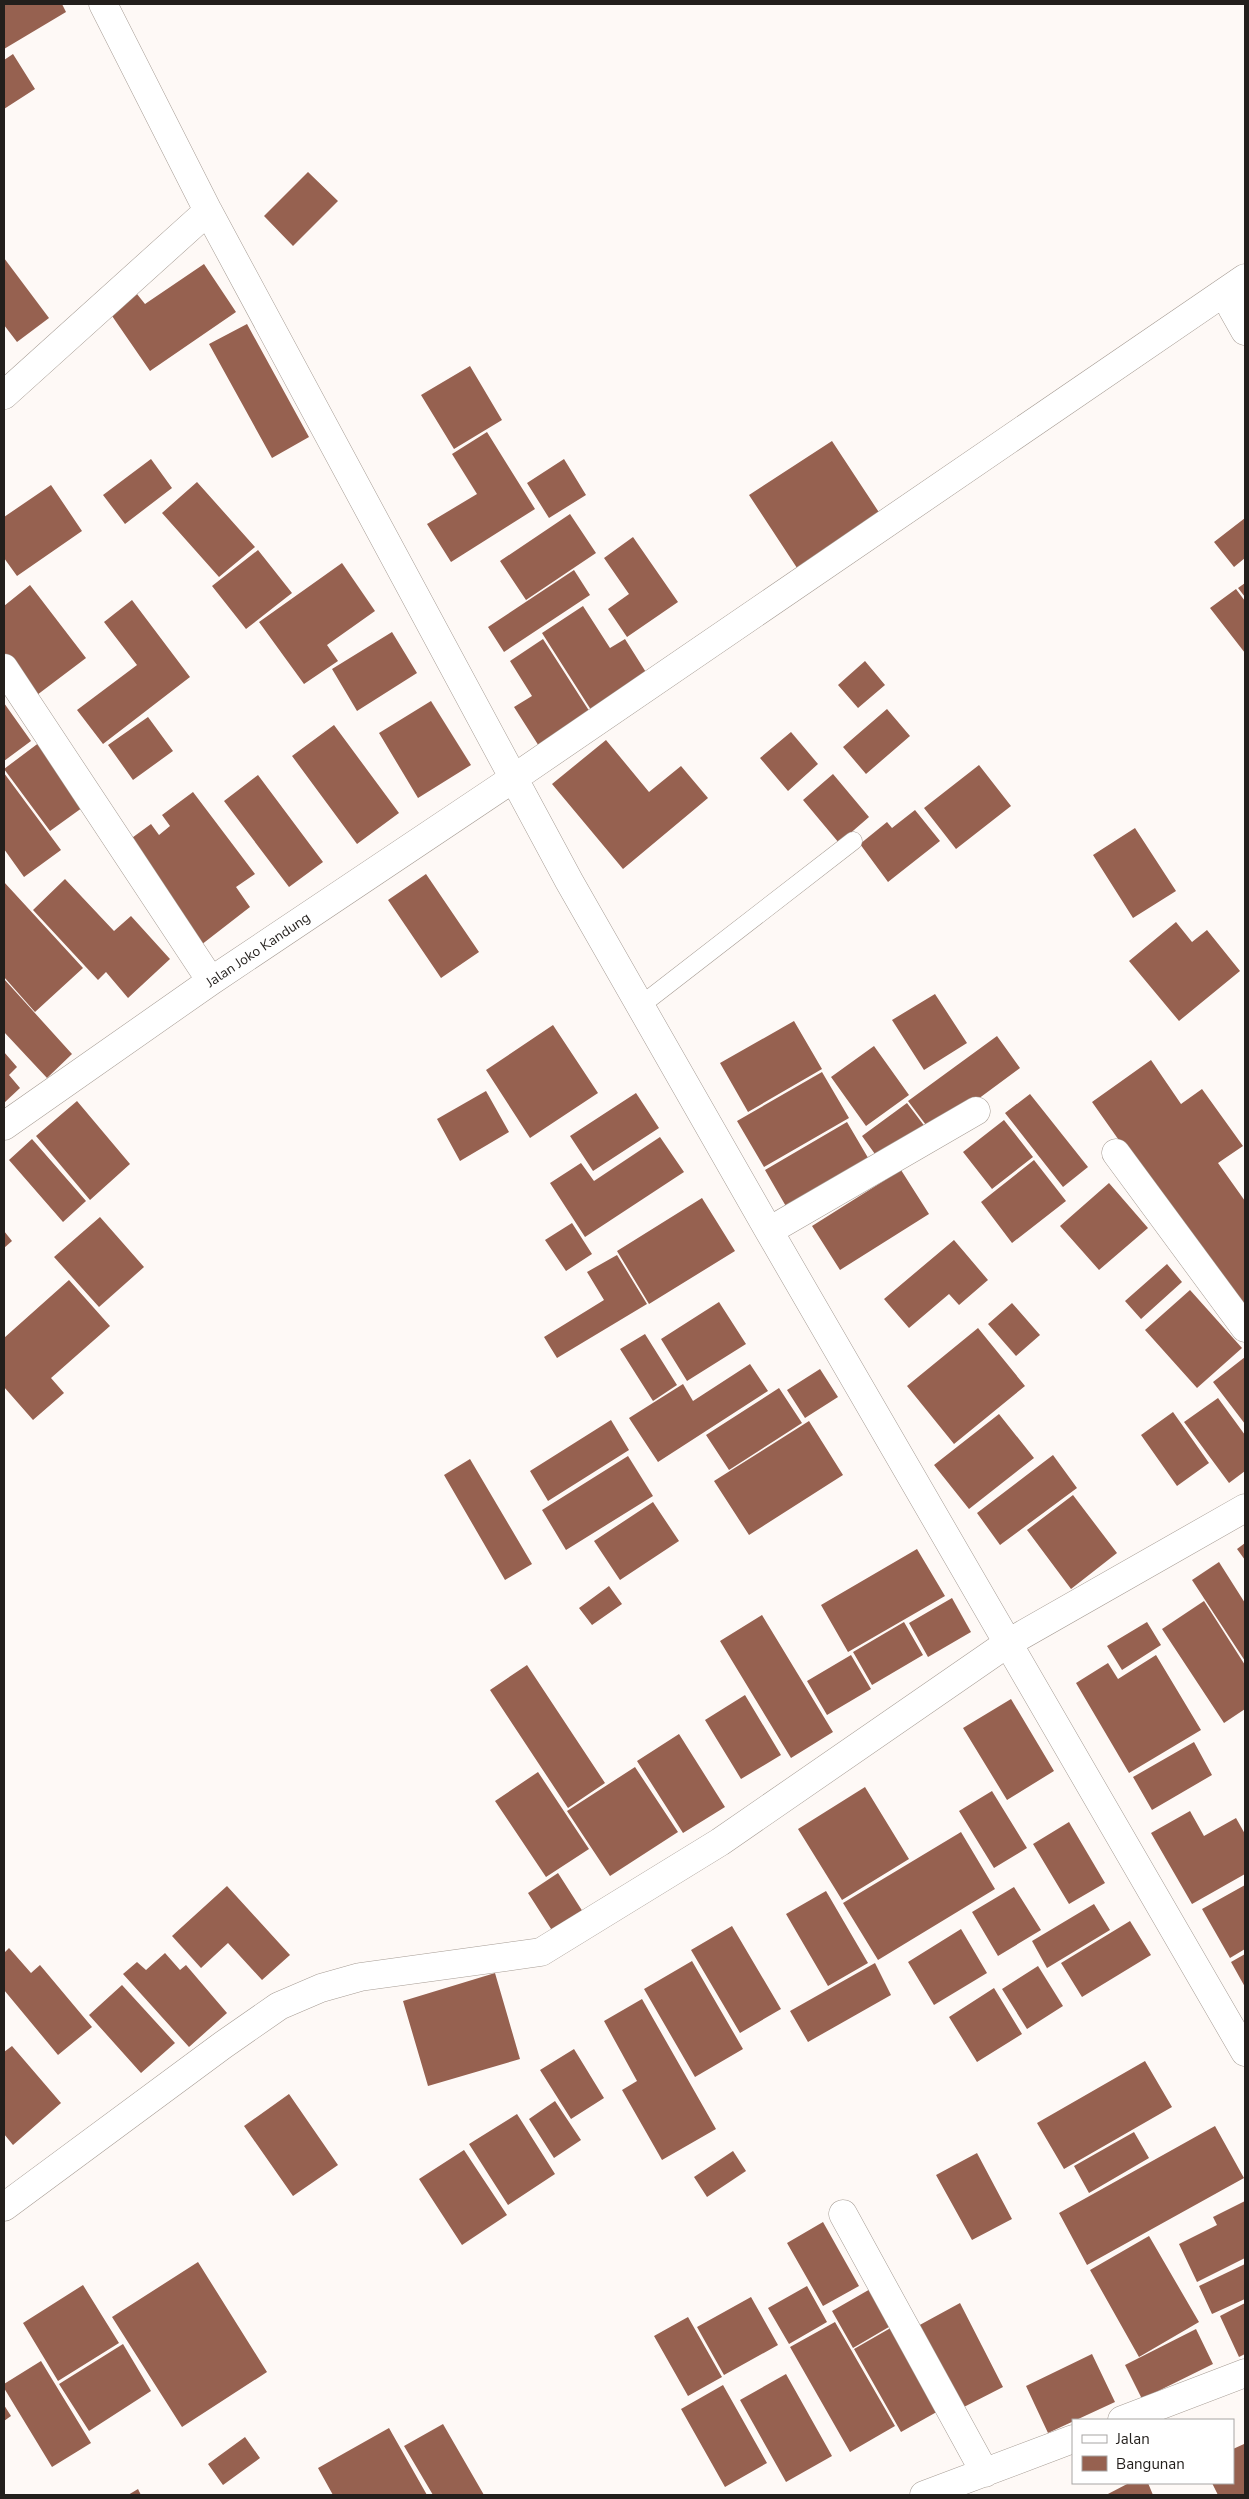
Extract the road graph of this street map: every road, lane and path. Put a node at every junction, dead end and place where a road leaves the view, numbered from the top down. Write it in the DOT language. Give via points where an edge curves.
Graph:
graph roads {
  1 [pos="103,4"];
  2 [pos="208,211"];
  3 [pos="1238,283"];
  4 [pos="1245,331"];
  5 [pos="4,395"];
  6 [pos="4,668"];
  7 [pos="514,778"];
  8 [pos="853,842"];
  9 [pos="211,981"];
  10 [pos="640,1006"];
  11 [pos="976,1111"];
  12 [pos="4,1126"];
  13 [pos="1116,1153"];
  14 [pos="769,1232"];
  15 [pos="1245,1328"];
  16 [pos="1245,1508"];
  17 [pos="1008,1643"];
  18 [pos="1245,2052"];
  19 [pos="4,2207"];
  20 [pos="842,2214"];
  21 [pos="1245,2373"];
  22 [pos="1125,2419"];
  23 [pos="1072,2439"];
  24 [pos="985,2473"];
  25 [pos="924,2495"];
  1 -- 2 [label="street"];
  2 -- 5 [label="street"];
  2 -- 7 [label="street"];
  3 -- 4 [label="street" via="1232,308"];
  3 -- 7 [label="street, Jalan Joko Kandung"];
  6 -- 9 [label="street"];
  7 -- 9 [label="street, Jalan Joko Kandung"];
  7 -- 10 [label="street"];
  8 -- 10 [label="lane"];
  9 -- 12 [label="street, Jalan Joko Kandung"];
  10 -- 14 [label="street"];
  11 -- 14 [label="street"];
  13 -- 15 [label="street"];
  14 -- 17 [label="street"];
  16 -- 17 [label="street"];
  17 -- 18 [label="street"];
  17 -- 19 [label="street" via="720,1842 541,1952 360,1977 321,1988 279,2006"];
  20 -- 24 [label="street"];
  21 -- 22 [label="street"];
  23 -- 24 [label="street"];
  24 -- 25 [label="street"];
}
